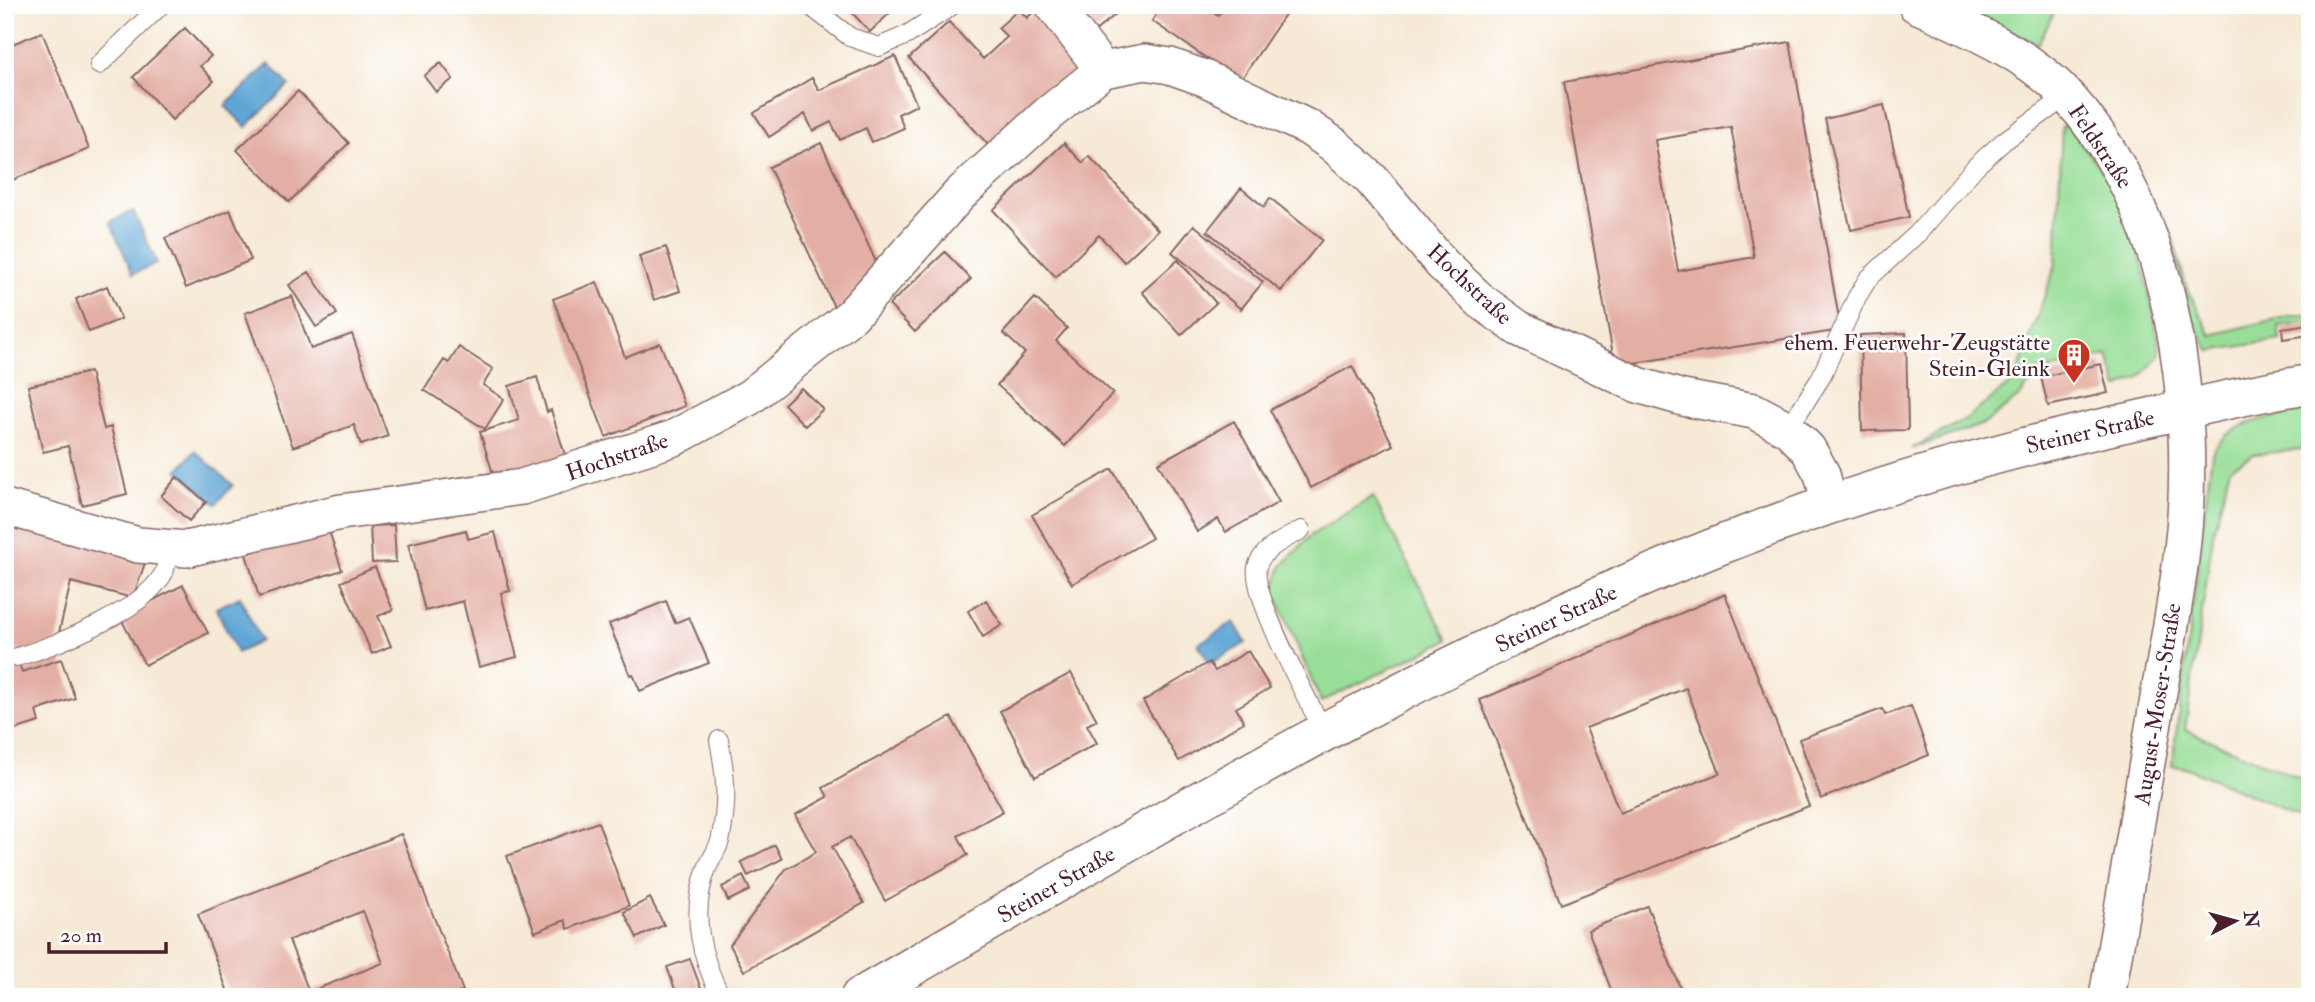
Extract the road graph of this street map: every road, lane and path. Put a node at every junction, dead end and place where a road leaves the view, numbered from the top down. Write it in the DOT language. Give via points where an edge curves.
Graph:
graph roads {
  1 [pos="161,5"];
  2 [pos="809,5"];
  3 [pos="953,5"];
  4 [pos="1053,5"];
  5 [pos="1916,5"];
  6 [pos="99,65"];
  7 [pos="1103,69"];
  8 [pos="2067,96"];
  9 [pos="2310,384"];
  10 [pos="2183,410"];
  11 [pos="1788,429"];
  12 [pos="1830,505"];
  13 [pos="5,507"];
  14 [pos="1301,530"];
  15 [pos="169,550"];
  16 [pos="18,657"];
  17 [pos="1324,732"];
  18 [pos="719,740"];
  19 [pos="720,997"];
  20 [pos="860,997"];
  21 [pos="2107,997"];
  1 -- 6 [label="lane"];
  2 -- 3 [label="lane" via="850,37 879,47"];
  4 -- 7 [label="street"];
  5 -- 8 [label="street, Feldstraße" via="2026,61"];
  7 -- 11 [label="street, Hochstraße" via="1144,62 1170,66 1308,128 1371,179 1442,264 1518,328 1638,386 1754,411"];
  7 -- 15 [label="street, Hochstraße" via="960,194 852,315 785,372 725,412 674,438 522,487 341,512 187,550"];
  8 -- 10 [label="street, Feldstraße" via="2106,144 2135,196 2155,251 2173,324"];
  8 -- 11 [label="lane" via="1976,166 1919,233 1868,279 1820,379"];
  9 -- 10 [label="street, Steiner Straße"];
  10 -- 12 [label="street, Steiner Straße" via="2012,448"];
  10 -- 21 [label="street, August-Moser-Straße" via="2182,550"];
  11 -- 12 [label="street, Hochstraße" via="1808,449 1822,474"];
  12 -- 17 [label="street, Steiner Straße" via="1747,534 1598,597"];
  13 -- 15 [label="street, Hochstraße"];
  14 -- 17 [label="lane" via="1263,555 1257,576 1292,668"];
  15 -- 16 [label="lane" via="163,575 141,599 53,647"];
  17 -- 20 [label="street, Steiner Straße"];
  18 -- 19 [label="lane" via="728,789 721,840 705,873 696,928"];
}
